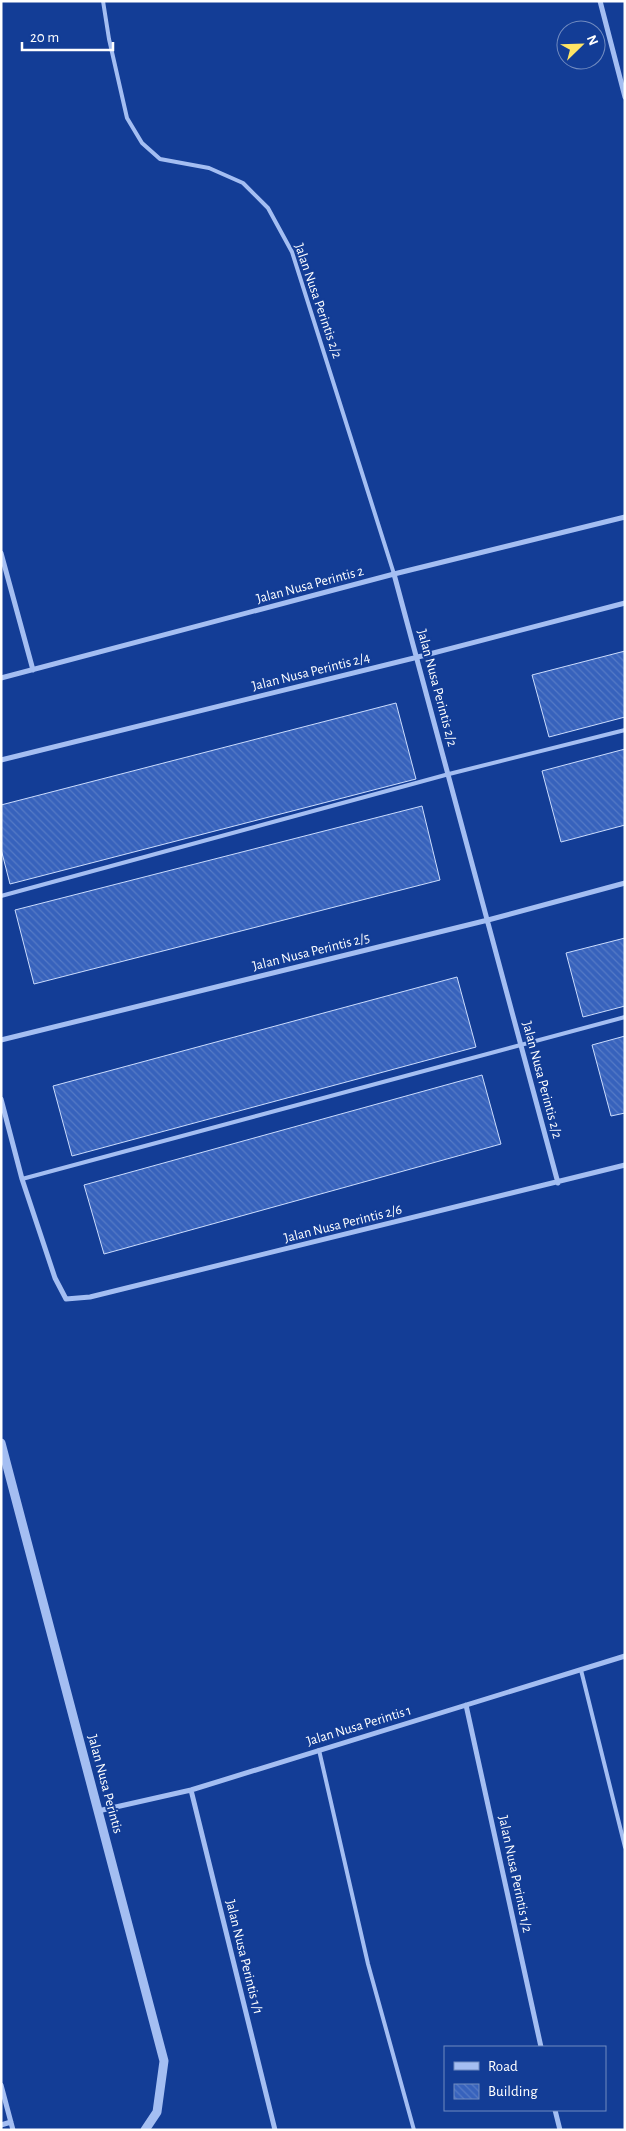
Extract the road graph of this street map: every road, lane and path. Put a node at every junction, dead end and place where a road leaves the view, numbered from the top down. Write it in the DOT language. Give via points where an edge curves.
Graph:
graph roads {
  1 [pos="103,1"];
  2 [pos="600,1"];
  3 [pos="625,97"];
  4 [pos="625,517"];
  5 [pos="1,553"];
  6 [pos="394,574"];
  7 [pos="625,603"];
  8 [pos="418,658"];
  9 [pos="33,670"];
  10 [pos="1,678"];
  11 [pos="625,730"];
  12 [pos="1,760"];
  13 [pos="449,774"];
  14 [pos="625,884"];
  15 [pos="1,896"];
  16 [pos="488,920"];
  17 [pos="625,1017"];
  18 [pos="1,1040"];
  19 [pos="521,1044"];
  20 [pos="1,1099"];
  21 [pos="625,1166"];
  22 [pos="22,1179"];
  23 [pos="558,1183"];
  24 [pos="1,1443"];
  25 [pos="625,1656"];
  26 [pos="581,1670"];
  27 [pos="466,1705"];
  28 [pos="319,1750"];
  29 [pos="191,1790"];
  30 [pos="98,1812"];
  31 [pos="625,1847"];
  32 [pos="542,2046"];
  33 [pos="1,2085"];
  34 [pos="555,2111"];
  35 [pos="11,2122"];
  36 [pos="1,2125"];
  37 [pos="13,2130"];
  38 [pos="145,2130"];
  39 [pos="275,2130"];
  40 [pos="414,2130"];
  41 [pos="560,2130"];
  1 -- 6 [label="lane, Jalan Nusa Perintis 2/2" via="127,118 142,143 160,159 208,168 243,183 268,208 292,252"];
  2 -- 3 [label="street"];
  4 -- 6 [label="street, Jalan Nusa Perintis 2"];
  5 -- 9 [label="street"];
  6 -- 8 [label="street, Jalan Nusa Perintis 2/2"];
  6 -- 9 [label="street, Jalan Nusa Perintis 2"];
  7 -- 8 [label="street, Jalan Nusa Perintis 2/4"];
  8 -- 12 [label="street, Jalan Nusa Perintis 2/4"];
  8 -- 13 [label="street, Jalan Nusa Perintis 2/2"];
  9 -- 10 [label="street, Jalan Nusa Perintis 2"];
  11 -- 13 [label="lane"];
  13 -- 15 [label="lane"];
  13 -- 16 [label="street, Jalan Nusa Perintis 2/2"];
  14 -- 16 [label="street, Jalan Nusa Perintis 2/5"];
  16 -- 18 [label="street, Jalan Nusa Perintis 2/5"];
  16 -- 19 [label="street, Jalan Nusa Perintis 2/2"];
  17 -- 19 [label="lane"];
  19 -- 22 [label="lane"];
  19 -- 23 [label="street, Jalan Nusa Perintis 2/2"];
  20 -- 22 [label="street"];
  21 -- 23 [label="street, Jalan Nusa Perintis 2/6"];
  22 -- 23 [label="street, Jalan Nusa Perintis 2/6" via="55,1278 66,1299 99,1294"];
  24 -- 30 [label="street, Jalan Nusa Perintis"];
  25 -- 26 [label="street, Jalan Nusa Perintis 1"];
  26 -- 27 [label="street, Jalan Nusa Perintis 1"];
  26 -- 31 [label="lane"];
  27 -- 28 [label="street, Jalan Nusa Perintis 1"];
  27 -- 32 [label="street, Jalan Nusa Perintis 1/2"];
  28 -- 29 [label="street, Jalan Nusa Perintis 1"];
  28 -- 40 [label="lane" via="368,1964"];
  29 -- 30 [label="street, Jalan Nusa Perintis 1"];
  29 -- 39 [label="street, Jalan Nusa Perintis 1/1"];
  30 -- 38 [label="street, Jalan Nusa Perintis" via="164,2061 157,2112"];
  33 -- 35 [label="street"];
  34 -- 41 [label="street"];
  35 -- 36 [label="street"];
  35 -- 37 [label="street"];
}
